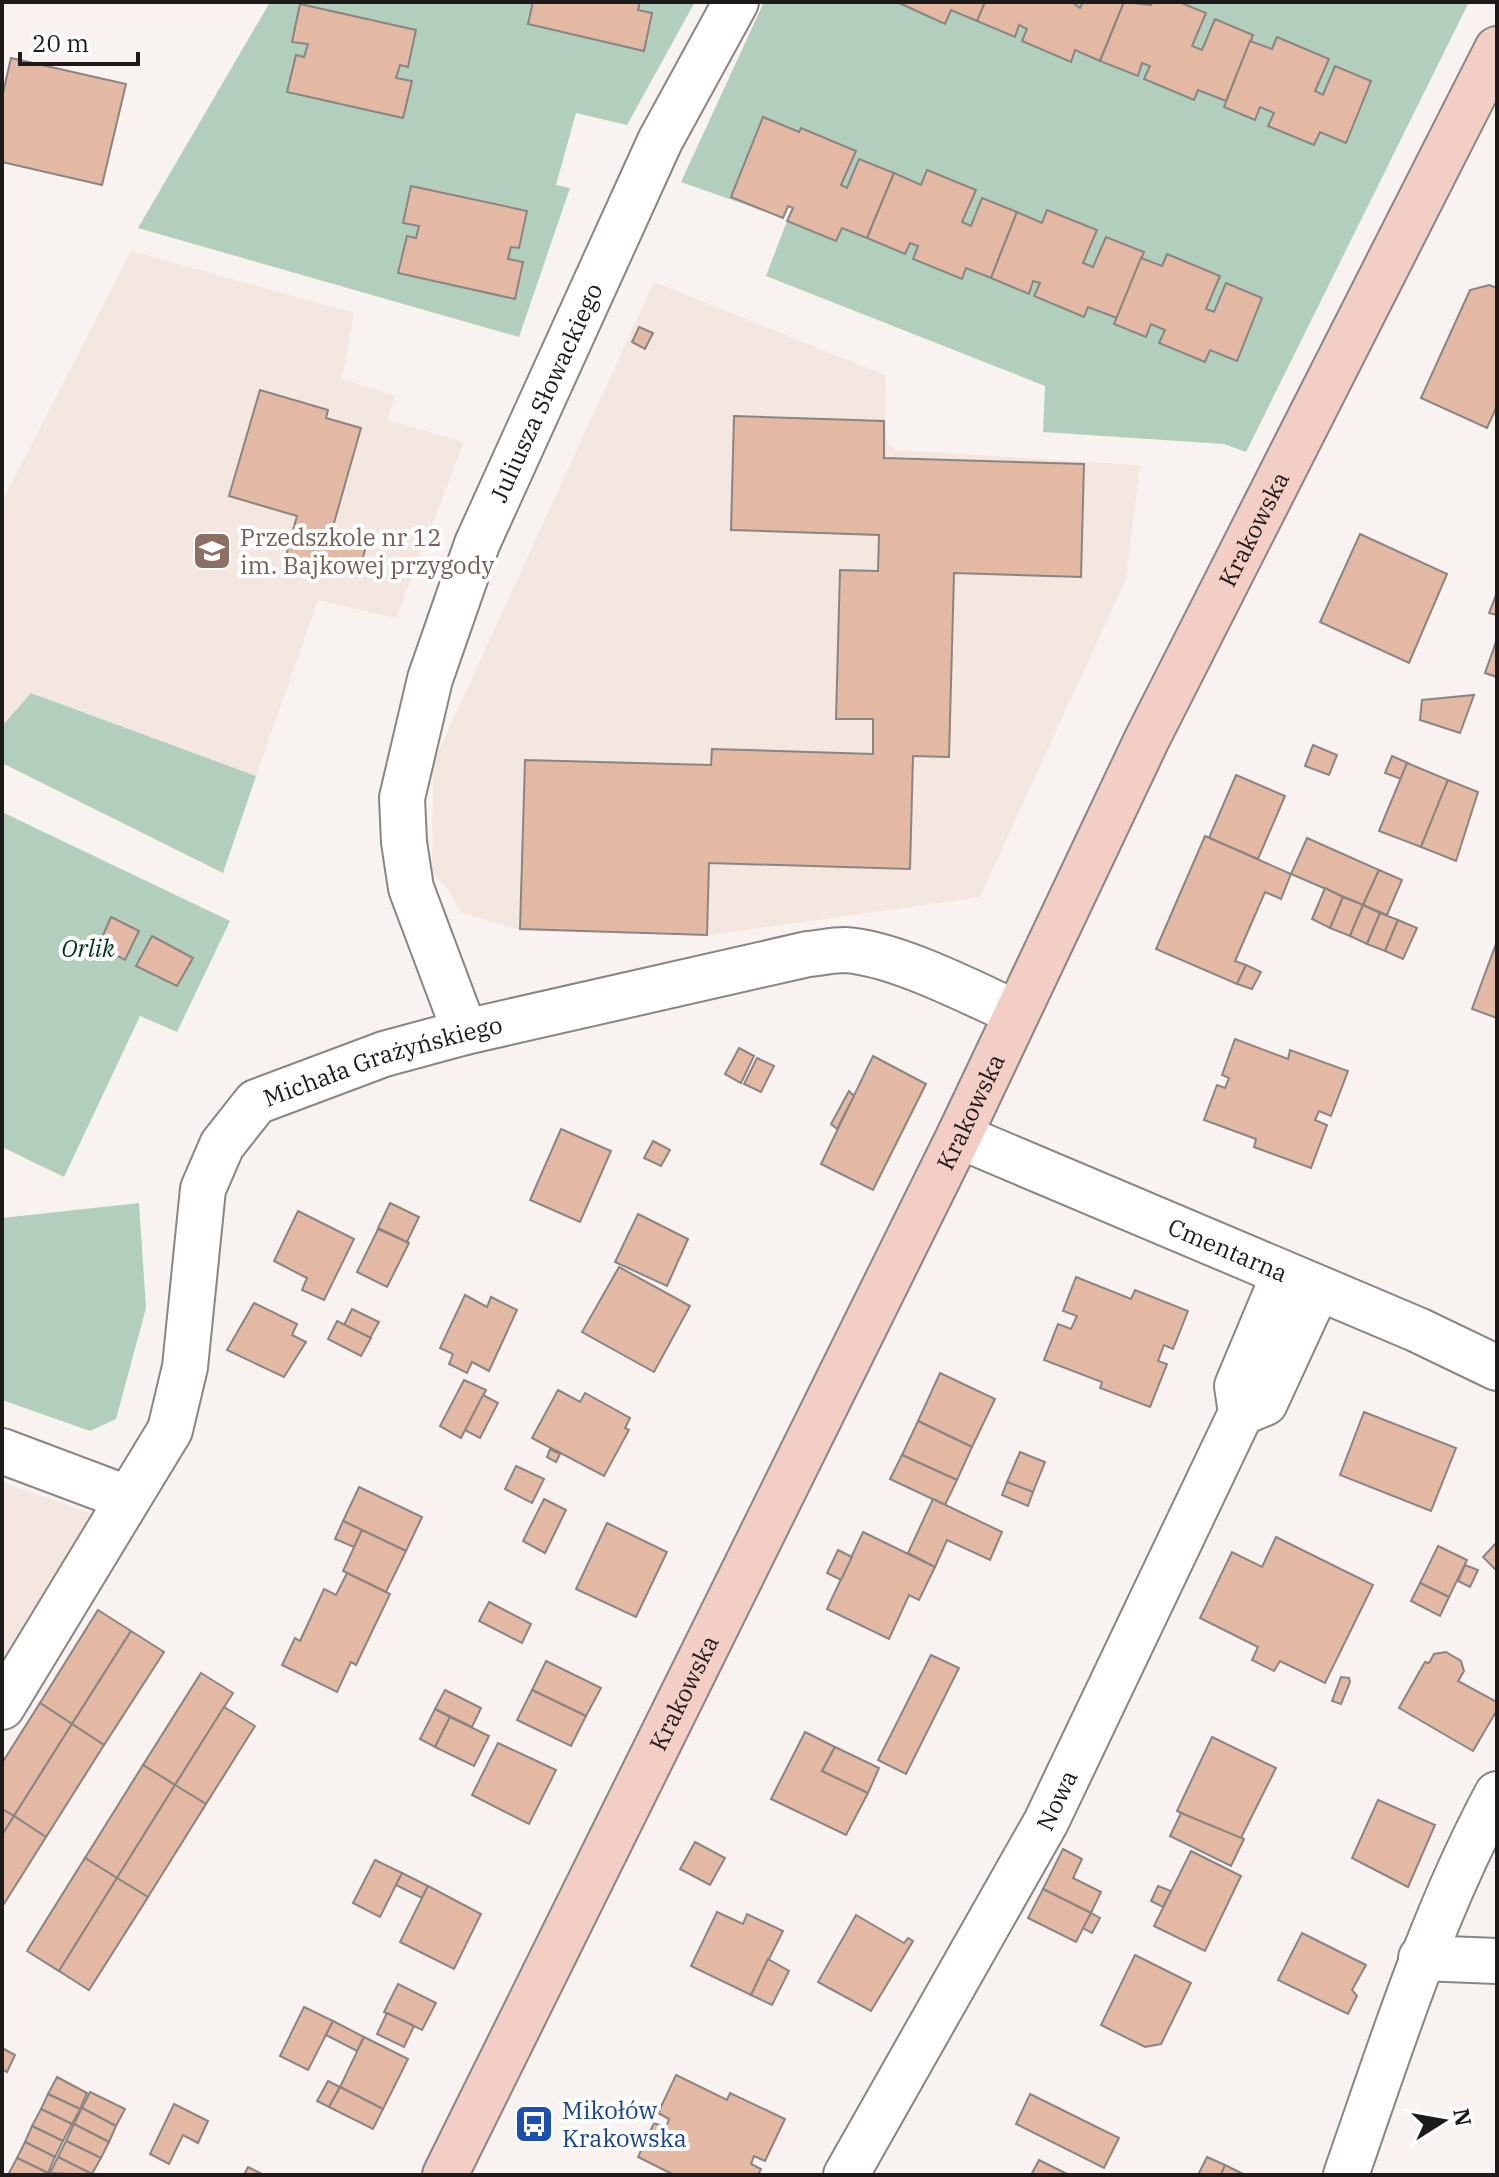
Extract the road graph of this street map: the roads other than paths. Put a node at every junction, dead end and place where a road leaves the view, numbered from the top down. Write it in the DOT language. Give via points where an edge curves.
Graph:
graph roads {
  1 [pos="736,2"];
  2 [pos="1497,49"];
  3 [pos="1016,1013"];
  4 [pos="465,1032"];
  5 [pos="959,1136"];
  6 [pos="1301,1281"];
  7 [pos="1497,1368"];
  8 [pos="2,1451"];
  9 [pos="127,1498"];
  10 [pos="2,1707"];
  11 [pos="1497,1794"];
  12 [pos="1421,1958"];
  13 [pos="1497,1961"];
  14 [pos="445,2175"];
  15 [pos="846,2175"];
  16 [pos="1346,2175"];
  1 -- 4 [label="street, Juliusza Słowackiego" via="660,141 477,544 430,679 402,798 404,842 411,888"];
  2 -- 3 [label="street, Krakowska" via="1147,739"];
  3 -- 4 [label="street, Michała Grażyńskiego" via="893,962 846,950 808,954"];
  3 -- 5 [label="street, Krakowska"];
  4 -- 9 [label="street, Michała Grażyńskiego" via="384,1054 256,1102 222,1145 203,1189 185,1367 170,1430"];
  5 -- 6 [label="street, Cmentarna"];
  5 -- 14 [label="street, Krakowska"];
  6 -- 7 [label="street, Cmentarna"];
  6 -- 15 [label="street, Nowa" via="1237,1386 1241,1413 1046,1822"];
  8 -- 9 [label="street"];
  9 -- 10 [label="street, Michała Grażyńskiego"];
  11 -- 12 [label="street"];
  12 -- 13 [label="street"];
  12 -- 16 [label="street"];
}
